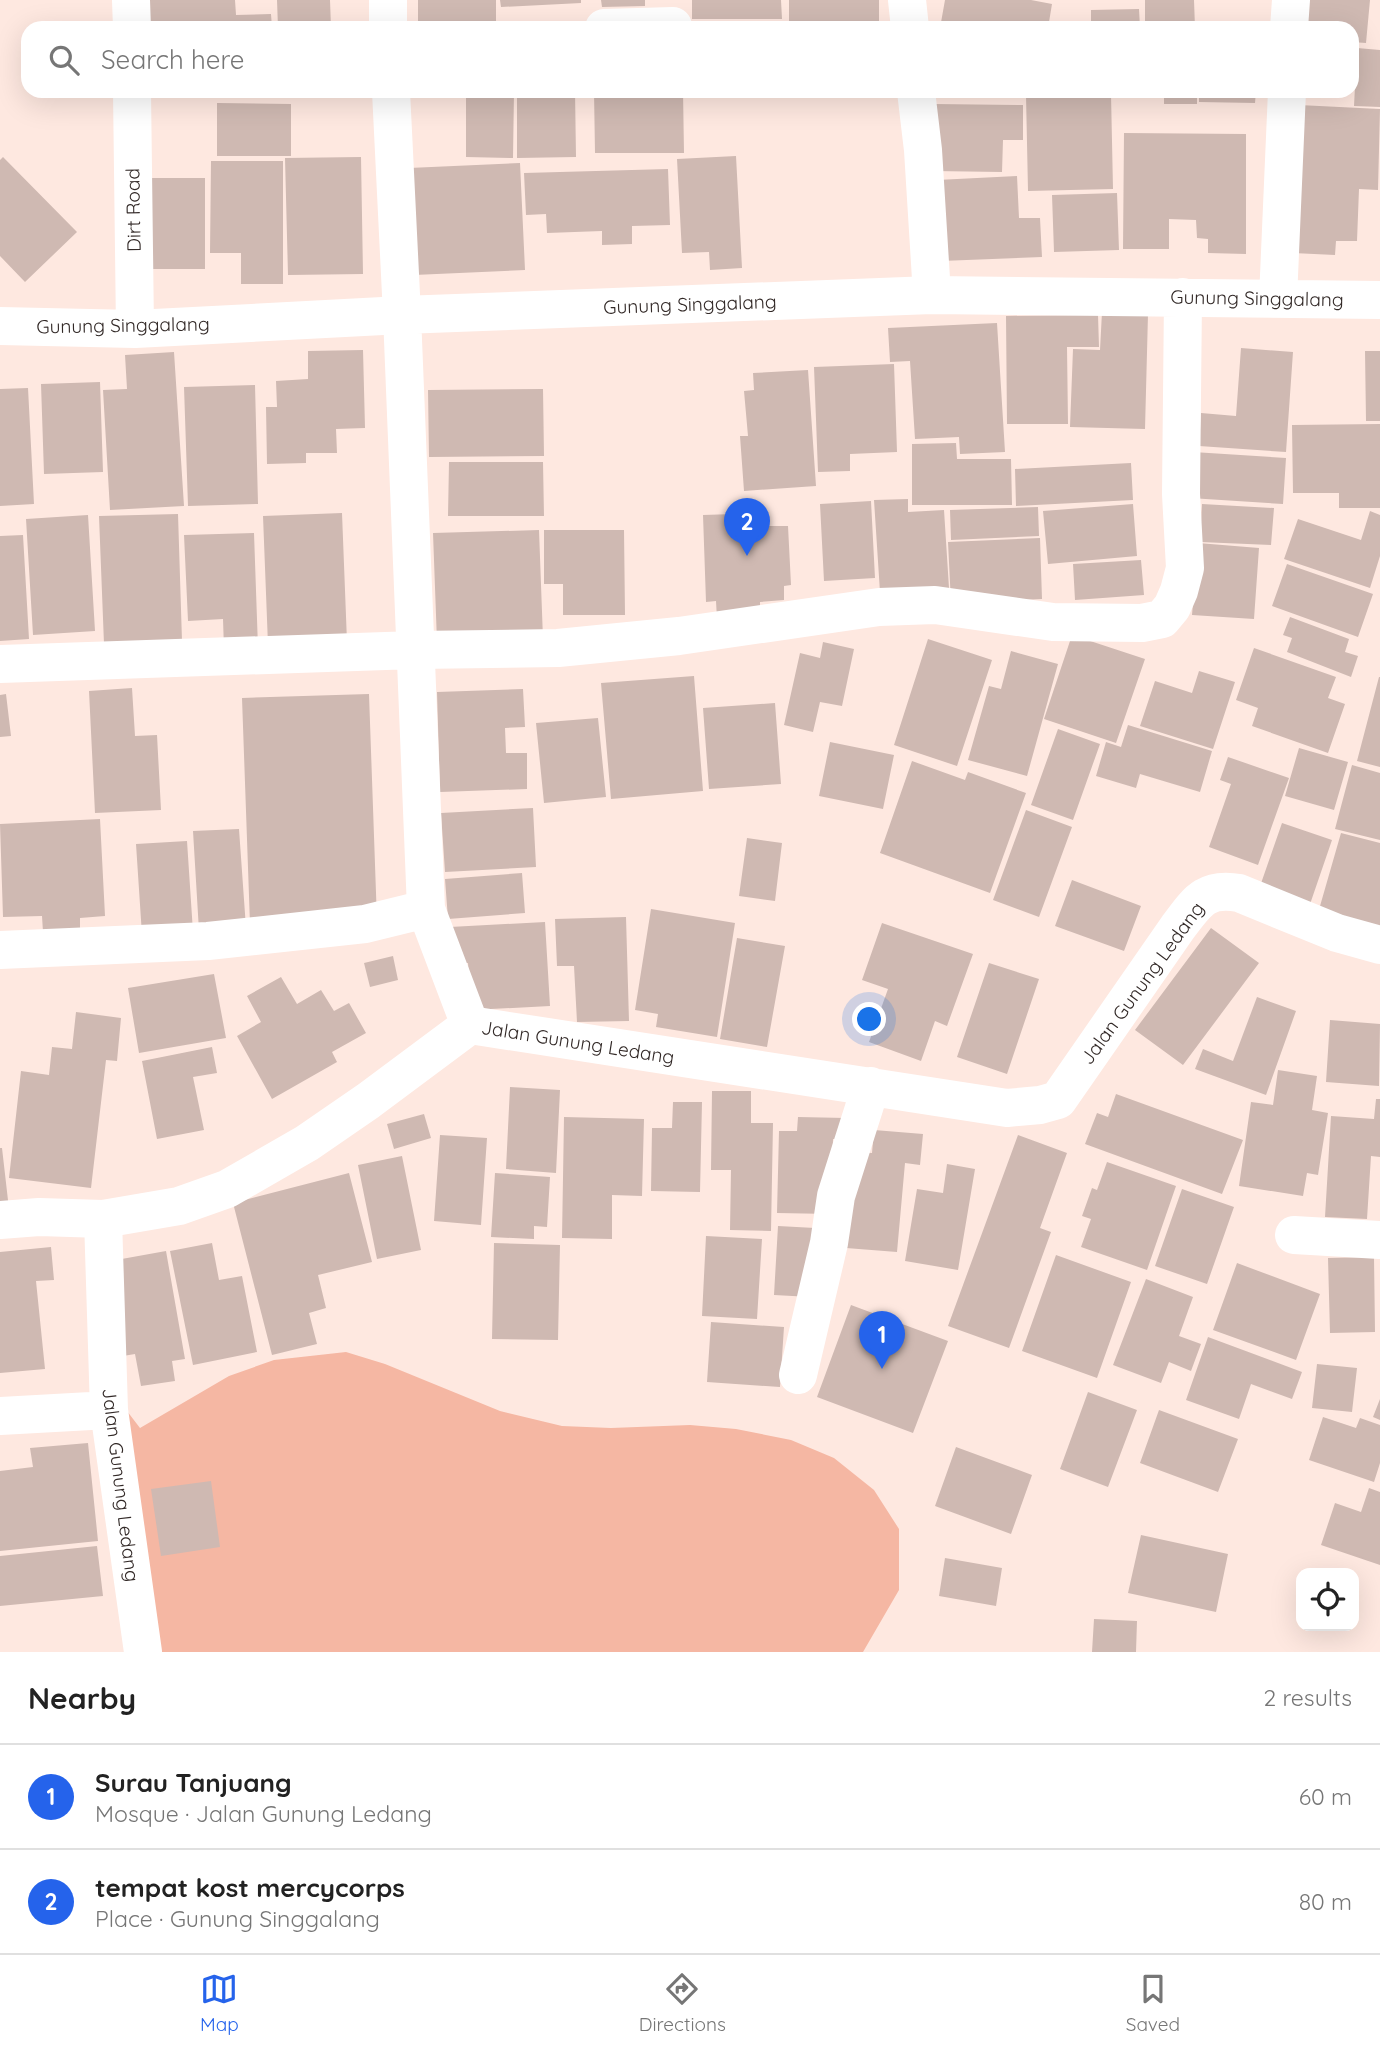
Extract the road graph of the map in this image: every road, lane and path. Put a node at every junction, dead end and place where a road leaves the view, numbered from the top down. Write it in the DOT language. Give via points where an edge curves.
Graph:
graph roads {
  1 [pos="131,0"];
  2 [pos="388,0"];
  3 [pos="906,0"];
  4 [pos="1291,0"];
  5 [pos="680,18"];
  6 [pos="131,21"];
  7 [pos="388,21"];
  8 [pos="657,21"];
  9 [pos="909,21"];
  10 [pos="1290,21"];
  11 [pos="132,98"];
  12 [pos="391,98"];
  13 [pos="917,98"];
  14 [pos="1287,98"];
  15 [pos="932,295"];
  16 [pos="1183,297"];
  17 [pos="1278,299"];
  18 [pos="1380,300"];
  19 [pos="402,315"];
  20 [pos="0,326"];
  21 [pos="135,329"];
  22 [pos="415,650"];
  23 [pos="0,664"];
  24 [pos="426,909"];
  25 [pos="1380,945"];
  26 [pos="0,950"];
  27 [pos="470,1025"];
  28 [pos="871,1086"];
  29 [pos="103,1219"];
  30 [pos="0,1220"];
  31 [pos="1294,1235"];
  32 [pos="1380,1240"];
  33 [pos="798,1375"];
  34 [pos="108,1410"];
  35 [pos="0,1416"];
  36 [pos="143,1652"];
  1 -- 6 [label="street"];
  2 -- 7 [label="street"];
  3 -- 9 [label="street"];
  4 -- 10 [label="street"];
  5 -- 8 [label="street"];
  11 -- 21 [label="street, Dirt Road"];
  12 -- 19 [label="street"];
  13 -- 15 [label="street"];
  14 -- 17 [label="street"];
  15 -- 16 [label="street, Gunung Singgalang"];
  15 -- 19 [label="street, Gunung Singgalang"];
  16 -- 17 [label="street, Gunung Singgalang"];
  16 -- 22 [label="street" via="1185,568 1179,592 1162,619 1053,622 935,605 879,607 558,648"];
  17 -- 18 [label="street, Gunung Singgalang"];
  19 -- 21 [label="street, Gunung Singgalang"];
  19 -- 22 [label="street"];
  20 -- 21 [label="street, Gunung Singgalang"];
  22 -- 23 [label="street"];
  22 -- 24 [label="street"];
  24 -- 26 [label="street" via="365,924 208,941"];
  24 -- 27 [label="street"];
  25 -- 28 [label="street, Jalan Gunung Ledang" via="1224,890 1198,901 1058,1100 1007,1108"];
  27 -- 28 [label="street, Jalan Gunung Ledang"];
  27 -- 29 [label="street, Jalan Gunung Ledang" via="328,1129 227,1189 179,1206"];
  28 -- 33 [label="street" via="836,1196"];
  29 -- 30 [label="street"];
  29 -- 34 [label="street, Jalan Gunung Ledang"];
  31 -- 32 [label="street"];
  34 -- 35 [label="street"];
  34 -- 36 [label="street, Jalan Gunung Ledang"];
}
